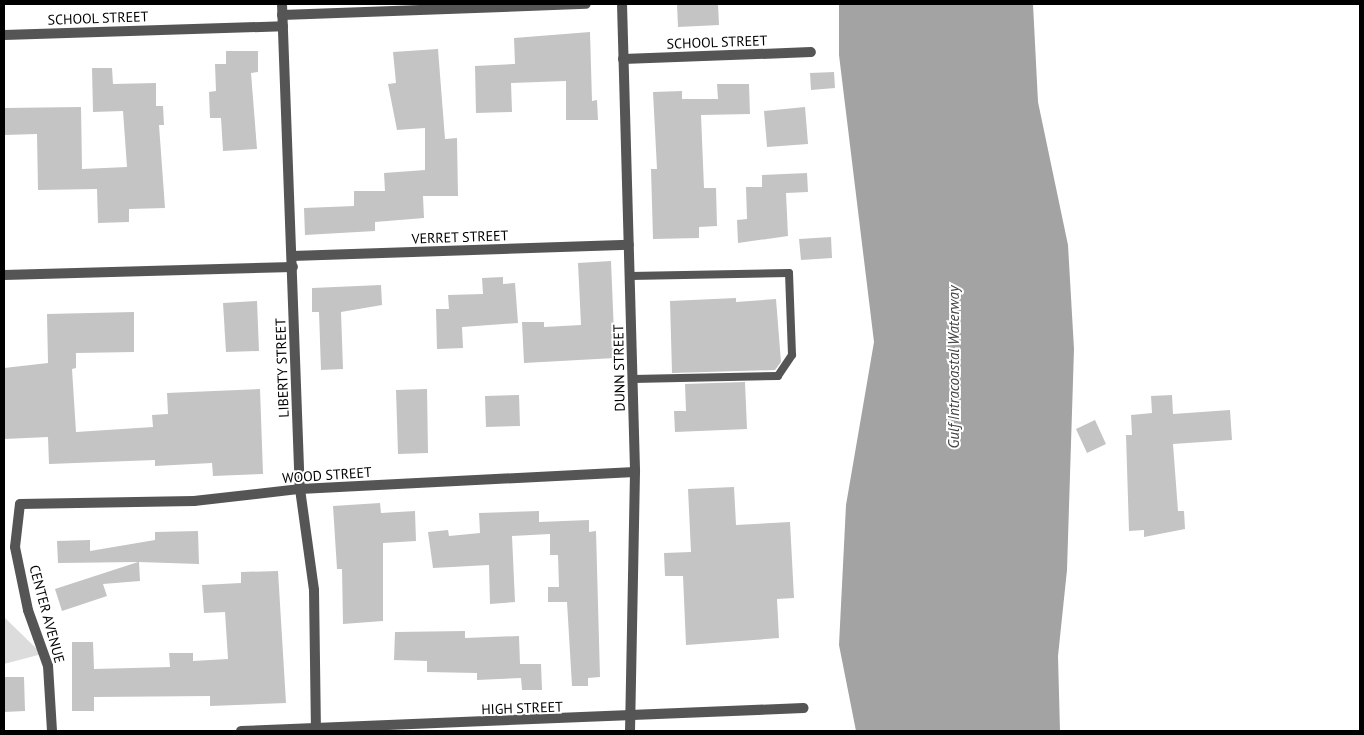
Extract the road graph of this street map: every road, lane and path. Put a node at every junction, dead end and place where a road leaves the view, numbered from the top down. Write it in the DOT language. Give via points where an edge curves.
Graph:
graph roads {
  1 [pos="282,4"];
  2 [pos="586,4"];
  3 [pos="622,4"];
  4 [pos="389,8"];
  5 [pos="283,21"];
  6 [pos="4,35"];
  7 [pos="811,52"];
  8 [pos="623,59"];
  9 [pos="629,245"];
  10 [pos="293,261"];
  11 [pos="4,275"];
  12 [pos="630,276"];
  13 [pos="633,380"];
  14 [pos="635,472"];
  15 [pos="300,489"];
  16 [pos="20,504"];
  17 [pos="804,708"];
  18 [pos="632,718"];
  19 [pos="316,730"];
  20 [pos="52,731"];
  21 [pos="241,731"];
  22 [pos="630,731"];
  1 -- 5 [label="street, LIBERTY STREET"];
  2 -- 4 [label="street, SCHOOL STREET"];
  3 -- 8 [label="street, DUNN STREET"];
  4 -- 5 [label="street, SCHOOL STREET"];
  5 -- 6 [label="street, SCHOOL STREET"];
  5 -- 10 [label="street, LIBERTY STREET"];
  7 -- 8 [label="street, SCHOOL STREET"];
  8 -- 9 [label="street, DUNN STREET"];
  9 -- 10 [label="street, VERRET STREET"];
  9 -- 12 [label="street, DUNN STREET"];
  10 -- 11 [label="street, VERRET STREET"];
  10 -- 15 [label="street, LIBERTY STREET"];
  12 -- 13 [label="street, DUNN STREET"];
  12 -- 13 [label="lane" via="789,273 792,355 778,376"];
  13 -- 14 [label="street, DUNN STREET"];
  14 -- 15 [label="street, WOOD STREET"];
  14 -- 18 [label="street, DUNN STREET"];
  15 -- 16 [label="street, WOOD STREET" via="194,502"];
  15 -- 19 [label="street, LIBERTY STREET" via="314,590"];
  16 -- 20 [label="street, CENTER AVENUE" via="15,548 28,610 48,666"];
  17 -- 18 [label="street, HIGH STREET"];
  18 -- 19 [label="street, HIGH STREET"];
  18 -- 22 [label="street, DUNN STREET"];
  19 -- 21 [label="street, HIGH STREET"];
}
